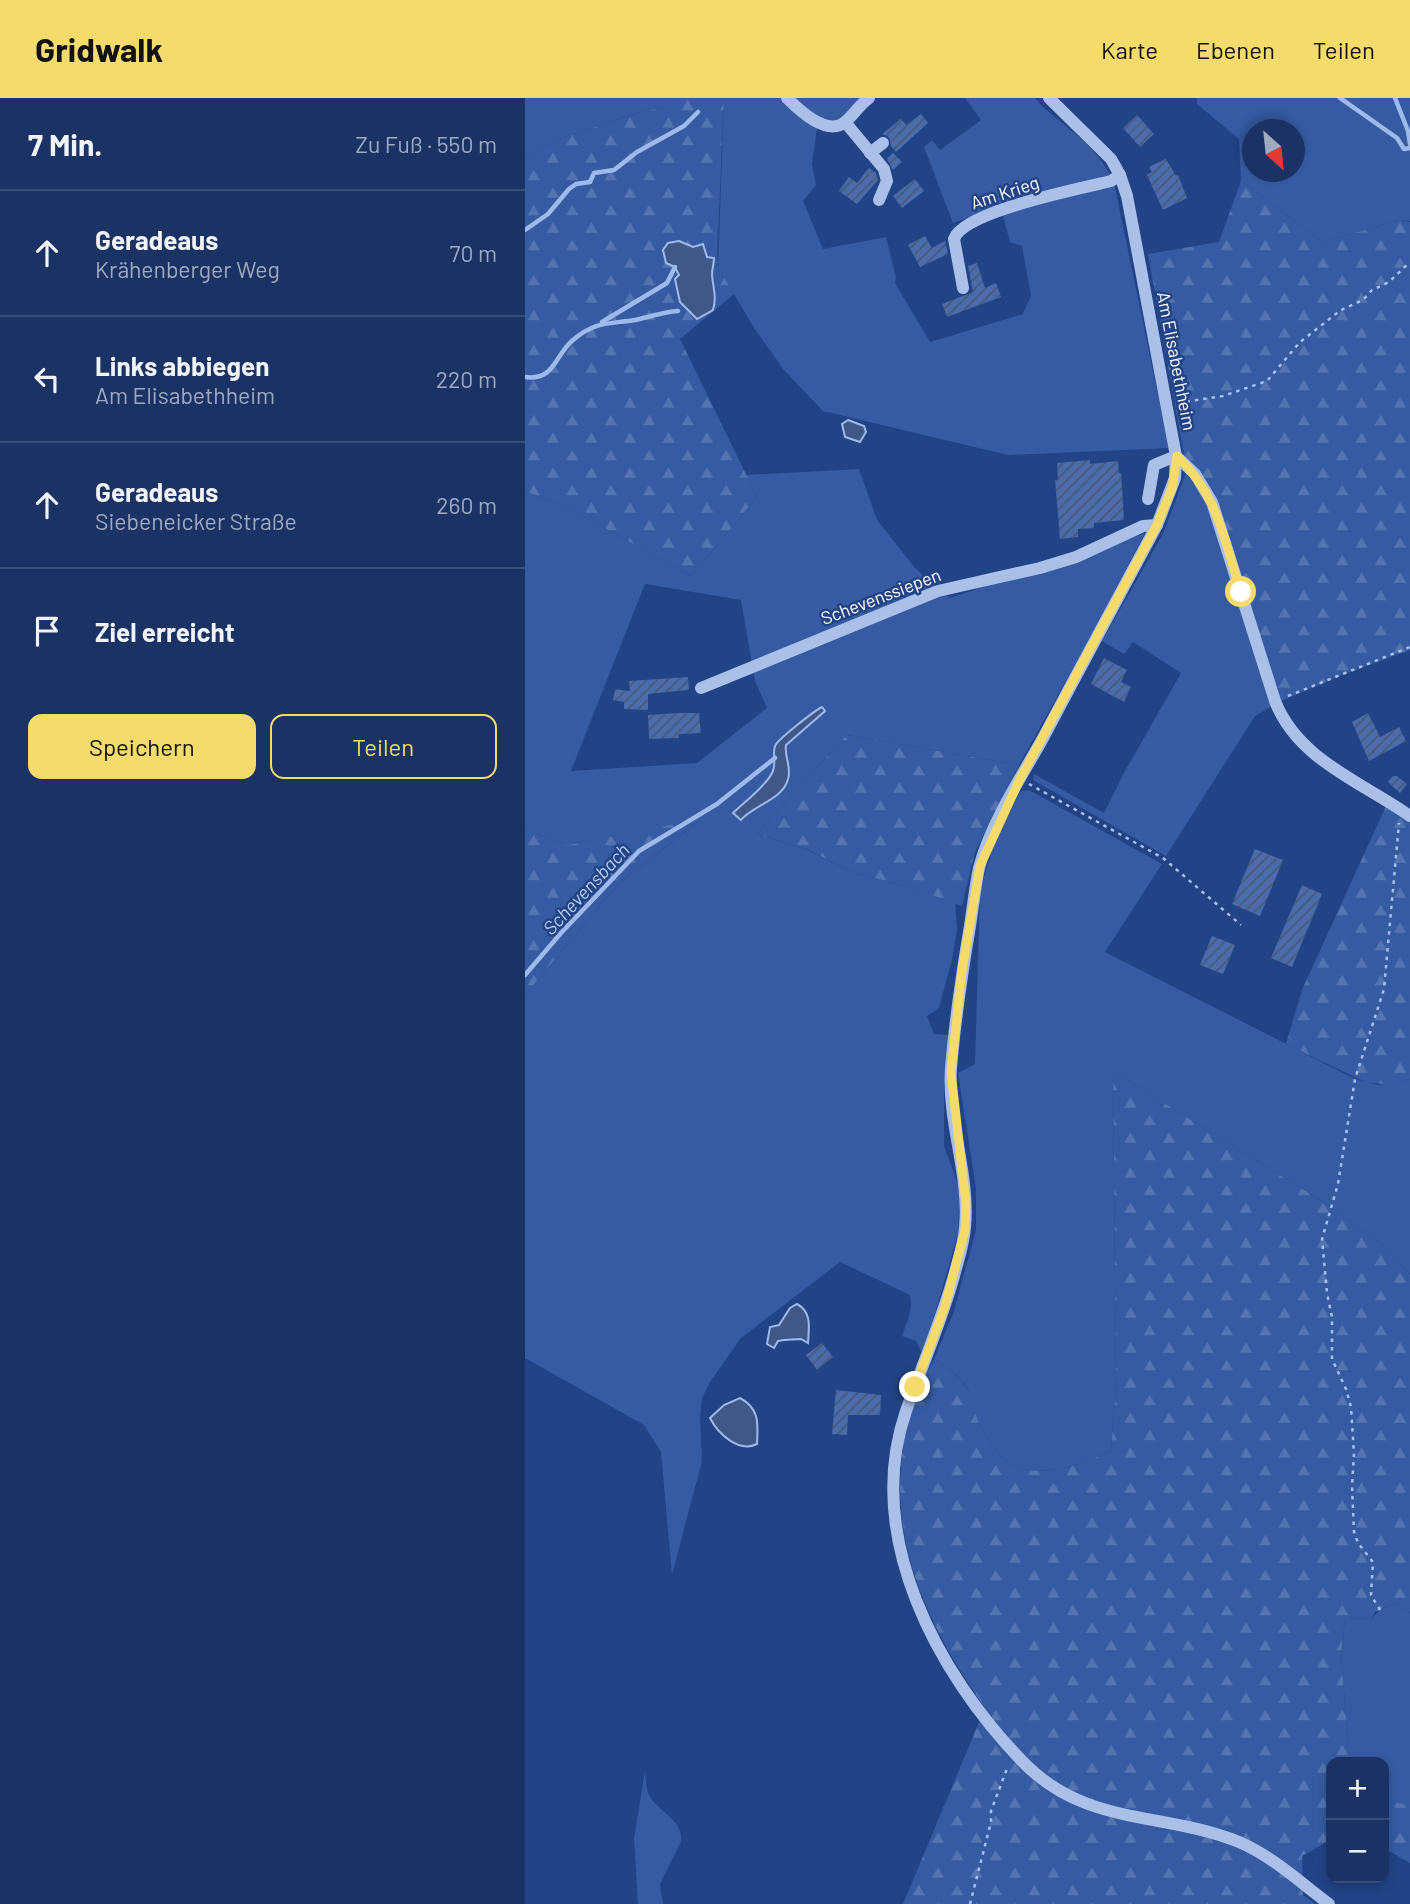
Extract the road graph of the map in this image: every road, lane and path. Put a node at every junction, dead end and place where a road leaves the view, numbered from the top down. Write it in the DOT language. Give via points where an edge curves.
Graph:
graph roads {
  1 [pos="787,98"];
  2 [pos="869,98"];
  3 [pos="1049,98"];
  4 [pos="845,122"];
  5 [pos="883,144"];
  6 [pos="870,153"];
  7 [pos="1120,175"];
  8 [pos="879,200"];
  9 [pos="1410,262"];
  10 [pos="963,288"];
  11 [pos="1168,404"];
  12 [pos="1177,456"];
  13 [pos="1147,499"];
  14 [pos="1157,525"];
  15 [pos="1410,648"];
  16 [pos="701,688"];
  17 [pos="1275,701"];
  18 [pos="1020,779"];
  19 [pos="1405,813"];
  20 [pos="1241,925"];
  21 [pos="1380,1610"];
  22 [pos="1016,1755"];
  23 [pos="970,1904"];
  24 [pos="1329,1904"];
  1 -- 4 [label="street" via="814,120 829,125"];
  2 -- 4 [label="street"];
  3 -- 7 [label="street, Am Elisabethheim" via="1111,159"];
  4 -- 6 [label="street"];
  5 -- 6 [label="street"];
  6 -- 8 [label="street" via="887,181"];
  7 -- 10 [label="street, Am Krieg" via="1002,209 957,231 954,239"];
  7 -- 11 [label="street, Am Elisabethheim"];
  9 -- 11 [label="path" via="1389,282 1372,289 1363,300 1341,310 1300,342 1267,381 1212,398"];
  11 -- 12 [label="street, Am Elisabethheim"];
  12 -- 13 [label="street" via="1154,465"];
  12 -- 14 [label="street, Am Elisabethheim" via="1172,488"];
  12 -- 17 [label="street" via="1212,502"];
  14 -- 16 [label="street, Schevenssiepen" via="1143,526 1040,568 939,591"];
  14 -- 18 [label="street, Am Elisabethheim"];
  15 -- 17 [label="path"];
  17 -- 19 [label="street" via="1308,749"];
  18 -- 20 [label="path" via="1163,858"];
  18 -- 22 [label="street, Am Elisabethheim" via="980,866 951,1072 965,1230 945,1306 902,1426 894,1499 904,1562 926,1625 965,1691"];
  19 -- 21 [label="path" via="1384,989 1355,1079 1338,1184 1322,1247 1332,1317 1332,1359 1350,1407 1355,1532 1373,1562 1371,1595"];
  22 -- 23 [label="path" via="1005,1771 991,1811"];
  22 -- 24 [label="street, Am Elisabethheim" via="1052,1787 1091,1807 1188,1826 1244,1844"];
}
